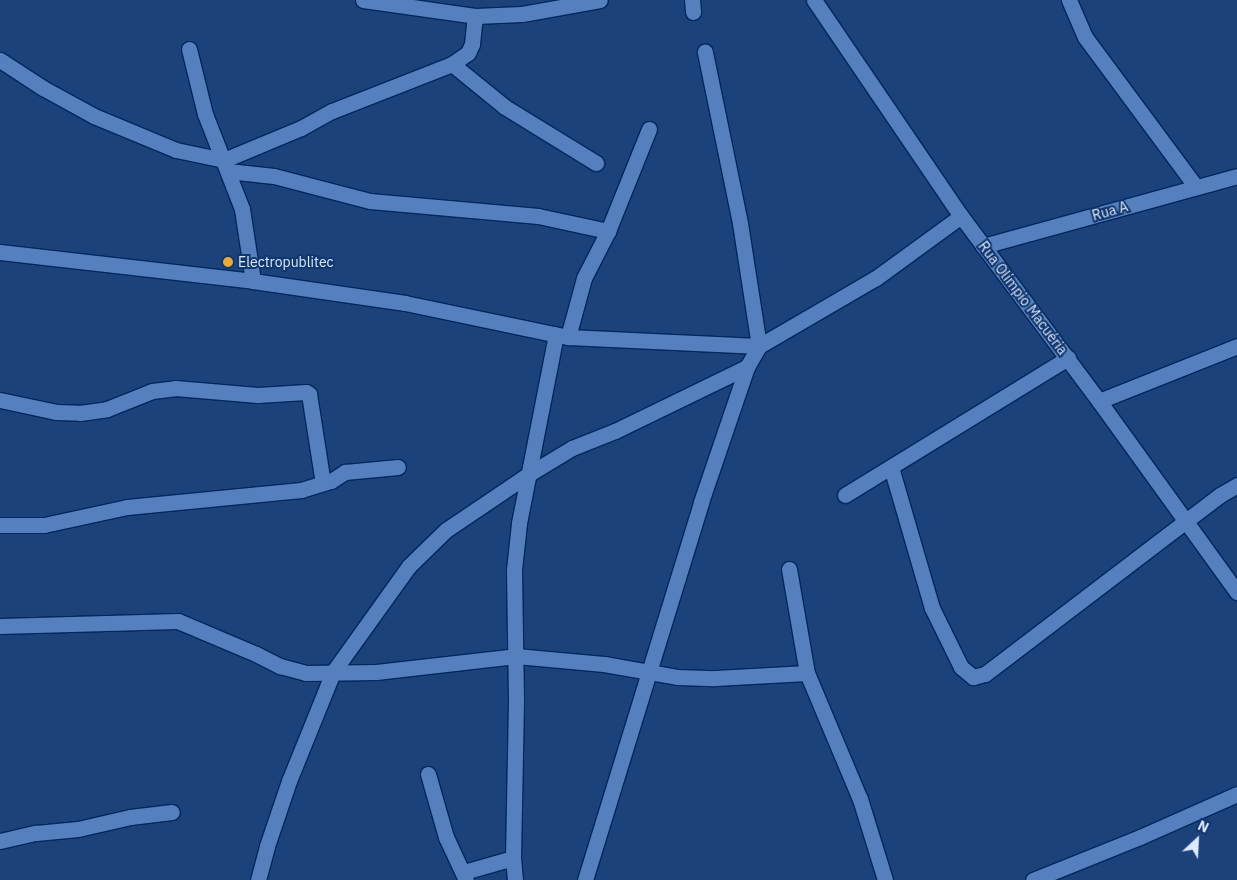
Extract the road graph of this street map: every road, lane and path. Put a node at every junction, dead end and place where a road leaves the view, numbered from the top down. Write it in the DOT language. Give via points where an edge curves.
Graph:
graph roads {
  1 [pos="363,0"];
  2 [pos="600,0"];
  3 [pos="814,0"];
  4 [pos="1070,0"];
  5 [pos="475,16"];
  6 [pos="189,49"];
  7 [pos="705,52"];
  8 [pos="0,60"];
  9 [pos="452,64"];
  10 [pos="648,129"];
  11 [pos="596,164"];
  12 [pos="226,166"];
  13 [pos="1237,176"];
  14 [pos="1196,187"];
  15 [pos="961,216"];
  16 [pos="608,231"];
  17 [pos="983,246"];
  18 [pos="0,252"];
  19 [pos="253,281"];
  20 [pos="562,336"];
  21 [pos="759,346"];
  22 [pos="1237,346"];
  23 [pos="1068,358"];
  24 [pos="747,367"];
  25 [pos="0,400"];
  26 [pos="1100,401"];
  27 [pos="398,467"];
  28 [pos="891,467"];
  29 [pos="529,474"];
  30 [pos="323,483"];
  31 [pos="1237,485"];
  32 [pos="846,495"];
  33 [pos="1187,522"];
  34 [pos="0,525"];
  35 [pos="789,569"];
  36 [pos="1237,592"];
  37 [pos="0,626"];
  38 [pos="516,656"];
  39 [pos="333,672"];
  40 [pos="649,672"];
  41 [pos="807,673"];
  42 [pos="428,774"];
  43 [pos="1237,794"];
  44 [pos="172,812"];
  45 [pos="0,841"];
  46 [pos="513,858"];
  47 [pos="465,876"];
  48 [pos="1041,879"];
  49 [pos="258,880"];
  50 [pos="515,880"];
  51 [pos="585,880"];
  52 [pos="885,880"];
  1 -- 5 [label="street"];
  2 -- 5 [label="street" via="522,14"];
  3 -- 15 [label="street, Rua Olímpio Macuéria"];
  4 -- 14 [label="street" via="1085,37"];
  5 -- 9 [label="street" via="468,53"];
  6 -- 12 [label="street" via="205,114"];
  7 -- 21 [label="street" via="740,223"];
  8 -- 12 [label="street" via="94,116 176,150"];
  9 -- 11 [label="street" via="505,107"];
  9 -- 12 [label="street" via="332,111"];
  10 -- 16 [label="street"];
  12 -- 16 [label="street" via="370,201 538,216"];
  12 -- 19 [label="street" via="242,209"];
  13 -- 14 [label="street, Rua A"];
  14 -- 17 [label="street, Rua A"];
  15 -- 17 [label="street, Rua Olímpio Macuéria"];
  15 -- 21 [label="street" via="876,278"];
  16 -- 20 [label="street" via="584,278"];
  17 -- 23 [label="street, Rua Olímpio Macuéria"];
  18 -- 19 [label="street"];
  19 -- 20 [label="street" via="405,303"];
  20 -- 21 [label="street"];
  20 -- 29 [label="street"];
  21 -- 24 [label="street"];
  22 -- 26 [label="street"];
  23 -- 26 [label="street, Rua Olímpio Macuéria"];
  23 -- 28 [label="street"];
  24 -- 29 [label="street" via="615,432 572,448"];
  24 -- 40 [label="street"];
  25 -- 30 [label="street" via="56,412 80,413 107,409 152,391 176,388 258,395 306,392 309,394"];
  26 -- 33 [label="street, Rua Olímpio Macuéria"];
  27 -- 30 [label="street" via="345,472"];
  28 -- 32 [label="street"];
  28 -- 33 [label="street" via="932,608 960,667 973,677 985,674"];
  29 -- 38 [label="street" via="514,570"];
  29 -- 39 [label="street" via="446,530 409,566"];
  30 -- 34 [label="street" via="300,490 249,497 127,507 44,525"];
  31 -- 33 [label="street"];
  33 -- 36 [label="street, Rua Olímpio Macuéria"];
  35 -- 41 [label="street"];
  37 -- 39 [label="street" via="178,621 280,666 306,673"];
  38 -- 39 [label="street" via="376,672"];
  38 -- 40 [label="street" via="558,658"];
  38 -- 46 [label="street"];
  39 -- 49 [label="street" via="289,781"];
  40 -- 41 [label="street" via="676,677 715,678"];
  40 -- 51 [label="street"];
  41 -- 52 [label="street" via="860,799"];
  42 -- 47 [label="street" via="446,836"];
  43 -- 48 [label="street"];
  44 -- 45 [label="street"];
  46 -- 47 [label="street"];
  46 -- 50 [label="street"];
}
